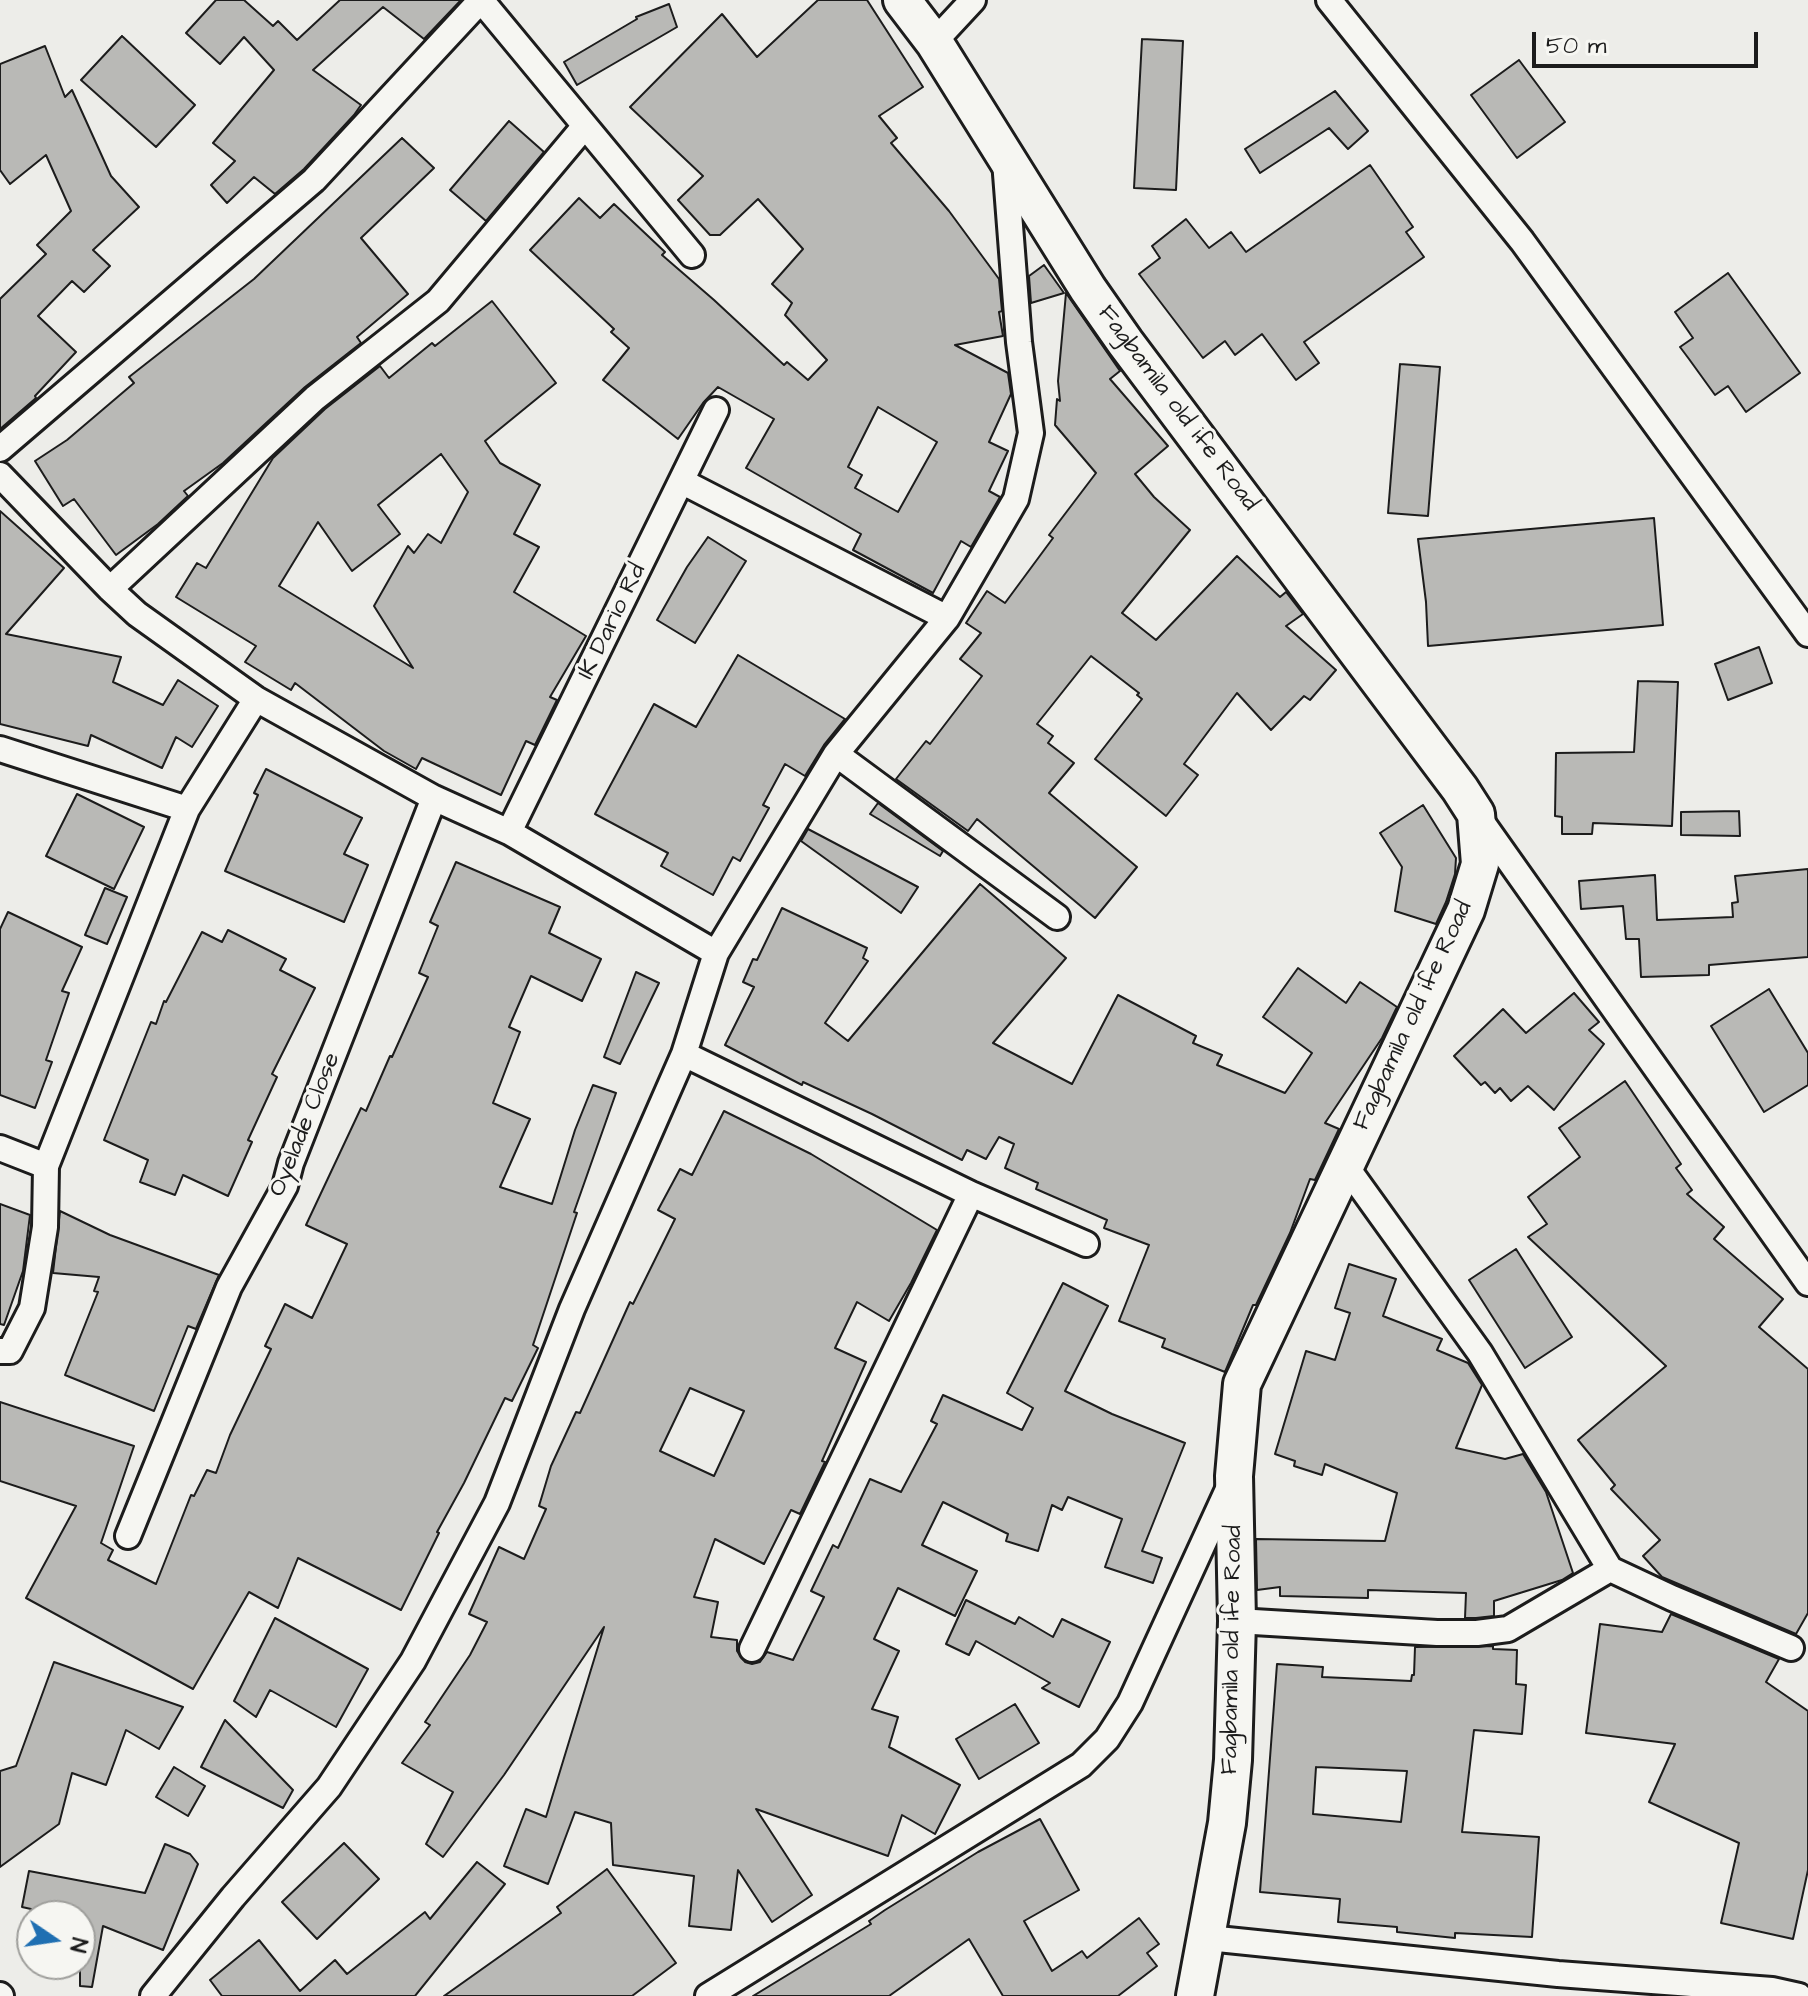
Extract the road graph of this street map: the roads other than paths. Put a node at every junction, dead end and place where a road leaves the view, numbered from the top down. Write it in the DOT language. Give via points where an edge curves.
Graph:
graph roads {
  1 [pos="481,0"];
  2 [pos="902,0"];
  3 [pos="973,0"];
  4 [pos="1329,0"];
  5 [pos="934,42"];
  6 [pos="584,127"];
  7 [pos="1005,155"];
  8 [pos="692,255"];
  9 [pos="716,410"];
  10 [pos="0,449"];
  11 [pos="0,475"];
  12 [pos="683,482"];
  13 [pos="110,589"];
  14 [pos="947,618"];
  15 [pos="1808,634"];
  16 [pos="256,699"];
  17 [pos="0,749"];
  18 [pos="836,754"];
  19 [pos="434,798"];
  20 [pos="187,809"];
  21 [pos="1476,814"];
  22 [pos="509,832"];
  23 [pos="1057,917"];
  24 [pos="716,953"];
  25 [pos="684,1054"];
  26 [pos="0,1148"];
  27 [pos="1345,1165"];
  28 [pos="46,1166"];
  29 [pos="971,1194"];
  30 [pos="1086,1244"];
  31 [pos="1808,1283"];
  32 [pos="0,1351"];
  33 [pos="1234,1476"];
  34 [pos="128,1536"];
  35 [pos="1610,1569"];
  36 [pos="1237,1621"];
  37 [pos="1791,1648"];
  38 [pos="752,1649"];
  39 [pos="1208,1938"];
  40 [pos="153,1996"];
  41 [pos="708,1996"];
  42 [pos="1195,1996"];
  43 [pos="1799,1996"];
  1 -- 6 [label="street"];
  1 -- 10 [label="street" via="314,180"];
  2 -- 5 [label="street, Fagbamila old ife Road"];
  3 -- 5 [label="street"];
  4 -- 15 [label="street" via="1522,241"];
  5 -- 7 [label="street, Fagbamila old ife Road"];
  6 -- 8 [label="street"];
  6 -- 13 [label="street" via="438,301 315,398"];
  7 -- 14 [label="street" via="1031,433 1016,499"];
  7 -- 21 [label="street, Fagbamila old ife Road" via="1118,332"];
  9 -- 12 [label="street, IK Dario Rd"];
  11 -- 13 [label="street"];
  12 -- 14 [label="street"];
  12 -- 22 [label="street, IK Dario Rd"];
  13 -- 16 [label="street"];
  14 -- 18 [label="street"];
  16 -- 19 [label="street"];
  16 -- 20 [label="street"];
  17 -- 20 [label="street"];
  18 -- 23 [label="street"];
  18 -- 24 [label="street"];
  19 -- 22 [label="street"];
  19 -- 34 [label="street, Oyelade Close" via="285,1186 229,1287"];
  20 -- 28 [label="street"];
  21 -- 27 [label="street, Fagbamila old ife Road" via="1480,864 1466,910"];
  21 -- 31 [label="street"];
  22 -- 24 [label="street"];
  24 -- 25 [label="street"];
  25 -- 29 [label="street"];
  25 -- 40 [label="street" via="572,1309 497,1503 413,1661 329,1787"];
  26 -- 28 [label="street"];
  27 -- 33 [label="street, Fagbamila old ife Road" via="1242,1384"];
  27 -- 35 [label="street" via="1480,1353"];
  28 -- 32 [label="street" via="45,1227 32,1308 10,1351"];
  29 -- 30 [label="street"];
  29 -- 38 [label="street"];
  33 -- 36 [label="street, Fagbamila old ife Road"];
  33 -- 41 [label="street" via="1130,1703 1107,1739 1081,1765"];
  35 -- 36 [label="street" via="1508,1629 1437,1633"];
  35 -- 37 [label="street"];
  36 -- 39 [label="street, Fagbamila old ife Road" via="1233,1760"];
  39 -- 42 [label="street, Fagbamila old ife Road"];
  39 -- 43 [label="street"];
}
